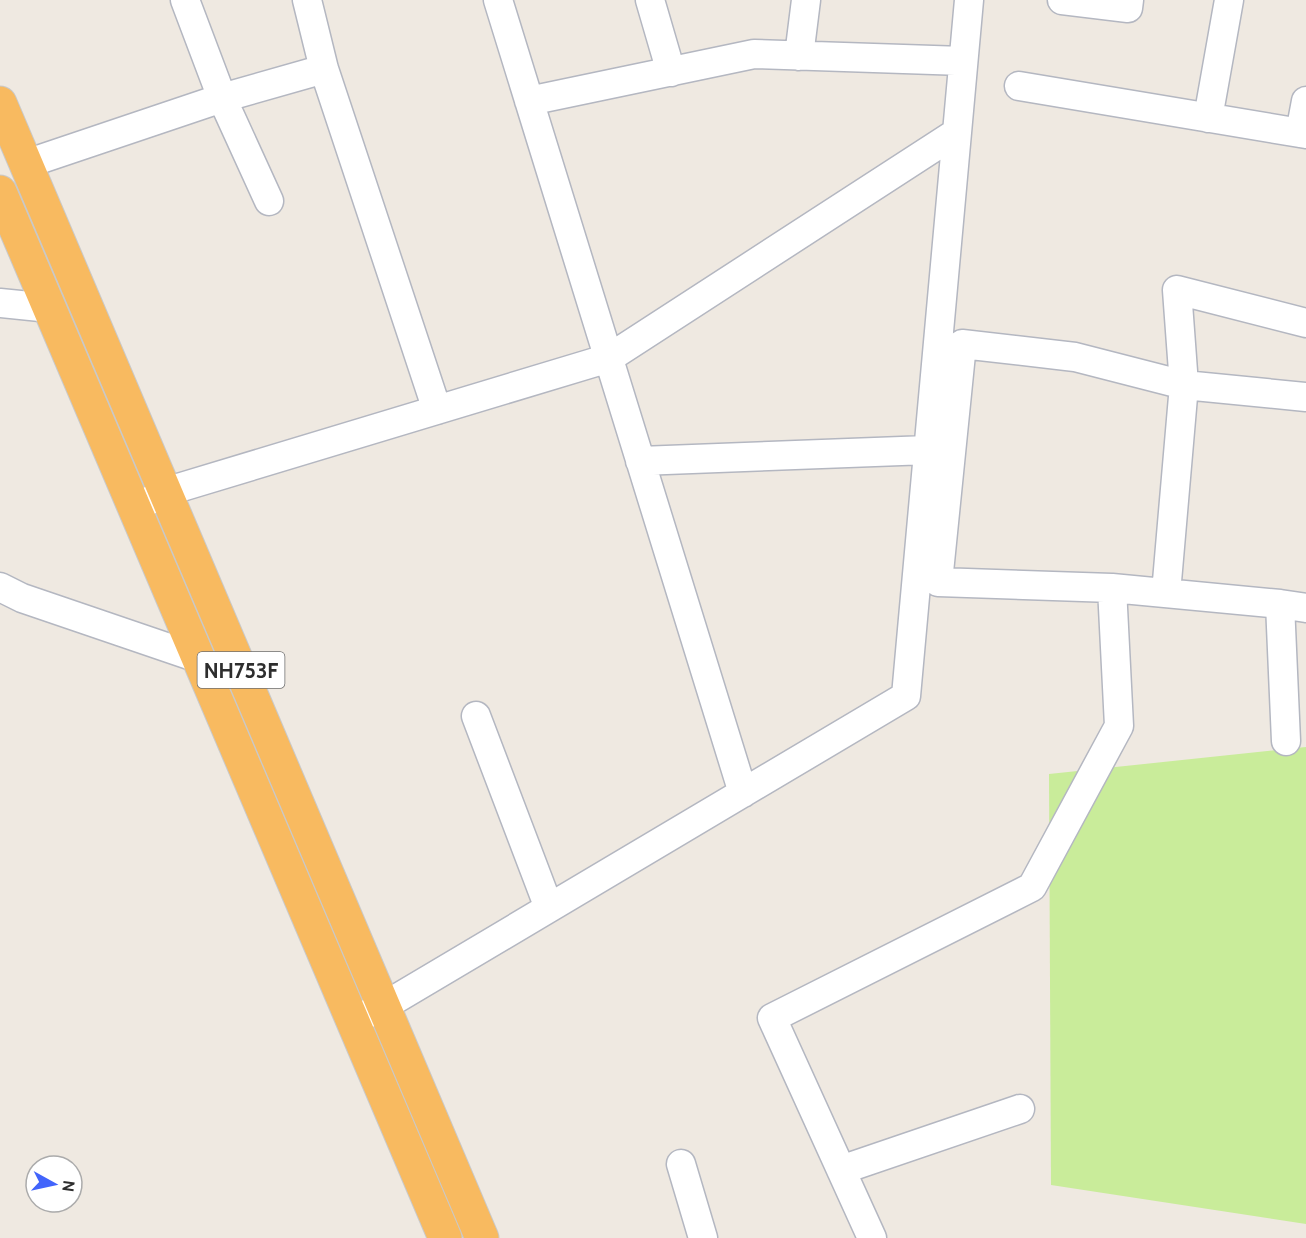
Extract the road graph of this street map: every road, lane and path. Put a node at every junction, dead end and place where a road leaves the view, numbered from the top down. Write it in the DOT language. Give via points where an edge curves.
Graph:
graph roads {
  1 [pos="185,0"];
  2 [pos="307,0"];
  3 [pos="498,0"];
  4 [pos="650,0"];
  5 [pos="806,0"];
  6 [pos="969,0"];
  7 [pos="1062,0"];
  8 [pos="1129,0"];
  9 [pos="1229,0"];
  10 [pos="799,56"];
  11 [pos="963,61"];
  12 [pos="324,69"];
  13 [pos="671,72"];
  14 [pos="1019,86"];
  15 [pos="222,98"];
  16 [pos="529,101"];
  17 [pos="1306,101"];
  18 [pos="0,103"];
  19 [pos="1208,117"];
  20 [pos="956,133"];
  21 [pos="1303,134"];
  22 [pos="26,164"];
  23 [pos="0,192"];
  24 [pos="269,201"];
  25 [pos="0,303"];
  26 [pos="50,308"];
  27 [pos="1306,323"];
  28 [pos="609,358"];
  29 [pos="1184,385"];
  30 [pos="1306,397"];
  31 [pos="437,410"];
  32 [pos="928,450"];
  33 [pos="640,461"];
  34 [pos="165,492"];
  35 [pos="134,508"];
  36 [pos="0,587"];
  37 [pos="1112,588"];
  38 [pos="1166,593"];
  39 [pos="1293,606"];
  40 [pos="198,658"];
  41 [pos="476,716"];
  42 [pos="1286,741"];
  43 [pos="743,793"];
  44 [pos="549,908"];
  45 [pos="384,1006"];
  46 [pos="352,1021"];
  47 [pos="1020,1109"];
  48 [pos="681,1164"];
  49 [pos="841,1170"];
  50 [pos="445,1238"];
  51 [pos="482,1238"];
  52 [pos="703,1238"];
  53 [pos="872,1238"];
  1 -- 15 [label="street"];
  2 -- 12 [label="street"];
  3 -- 16 [label="street"];
  4 -- 13 [label="street"];
  5 -- 10 [label="street"];
  6 -- 11 [label="street"];
  7 -- 8 [label="street" via="1128,8"];
  9 -- 19 [label="street"];
  10 -- 11 [label="street"];
  10 -- 13 [label="street" via="754,54"];
  11 -- 20 [label="street"];
  12 -- 15 [label="street"];
  12 -- 31 [label="street"];
  13 -- 16 [label="street"];
  14 -- 19 [label="street"];
  15 -- 22 [label="street"];
  15 -- 24 [label="street"];
  16 -- 28 [label="street"];
  17 -- 21 [label="street"];
  18 -- 22 [label="highway, NH753F"];
  19 -- 21 [label="street"];
  20 -- 28 [label="street"];
  20 -- 32 [label="street"];
  22 -- 34 [label="highway, NH753F"];
  23 -- 26 [label="highway, NH753F"];
  25 -- 26 [label="street"];
  26 -- 35 [label="highway, NH753F"];
  27 -- 29 [label="street" via="1177,290"];
  28 -- 31 [label="street"];
  28 -- 33 [label="street"];
  29 -- 30 [label="street"];
  29 -- 37 [label="street" via="1075,357 962,344 938,582"];
  29 -- 38 [label="street"];
  31 -- 34 [label="street"];
  32 -- 33 [label="street"];
  32 -- 43 [label="street" via="906,696"];
  33 -- 43 [label="street"];
  34 -- 35 [label="street"];
  34 -- 45 [label="highway, NH753F"];
  35 -- 40 [label="highway, NH753F"];
  36 -- 40 [label="street"];
  37 -- 38 [label="street"];
  37 -- 49 [label="street" via="1119,726 1032,887 772,1018"];
  38 -- 39 [label="street"];
  39 -- 42 [label="street"];
  40 -- 46 [label="highway, NH753F"];
  41 -- 44 [label="street"];
  43 -- 44 [label="street"];
  44 -- 45 [label="street"];
  45 -- 46 [label="street"];
  45 -- 51 [label="highway, NH753F"];
  46 -- 50 [label="highway, NH753F"];
  47 -- 49 [label="street"];
  48 -- 52 [label="street"];
  49 -- 53 [label="street"];
}
